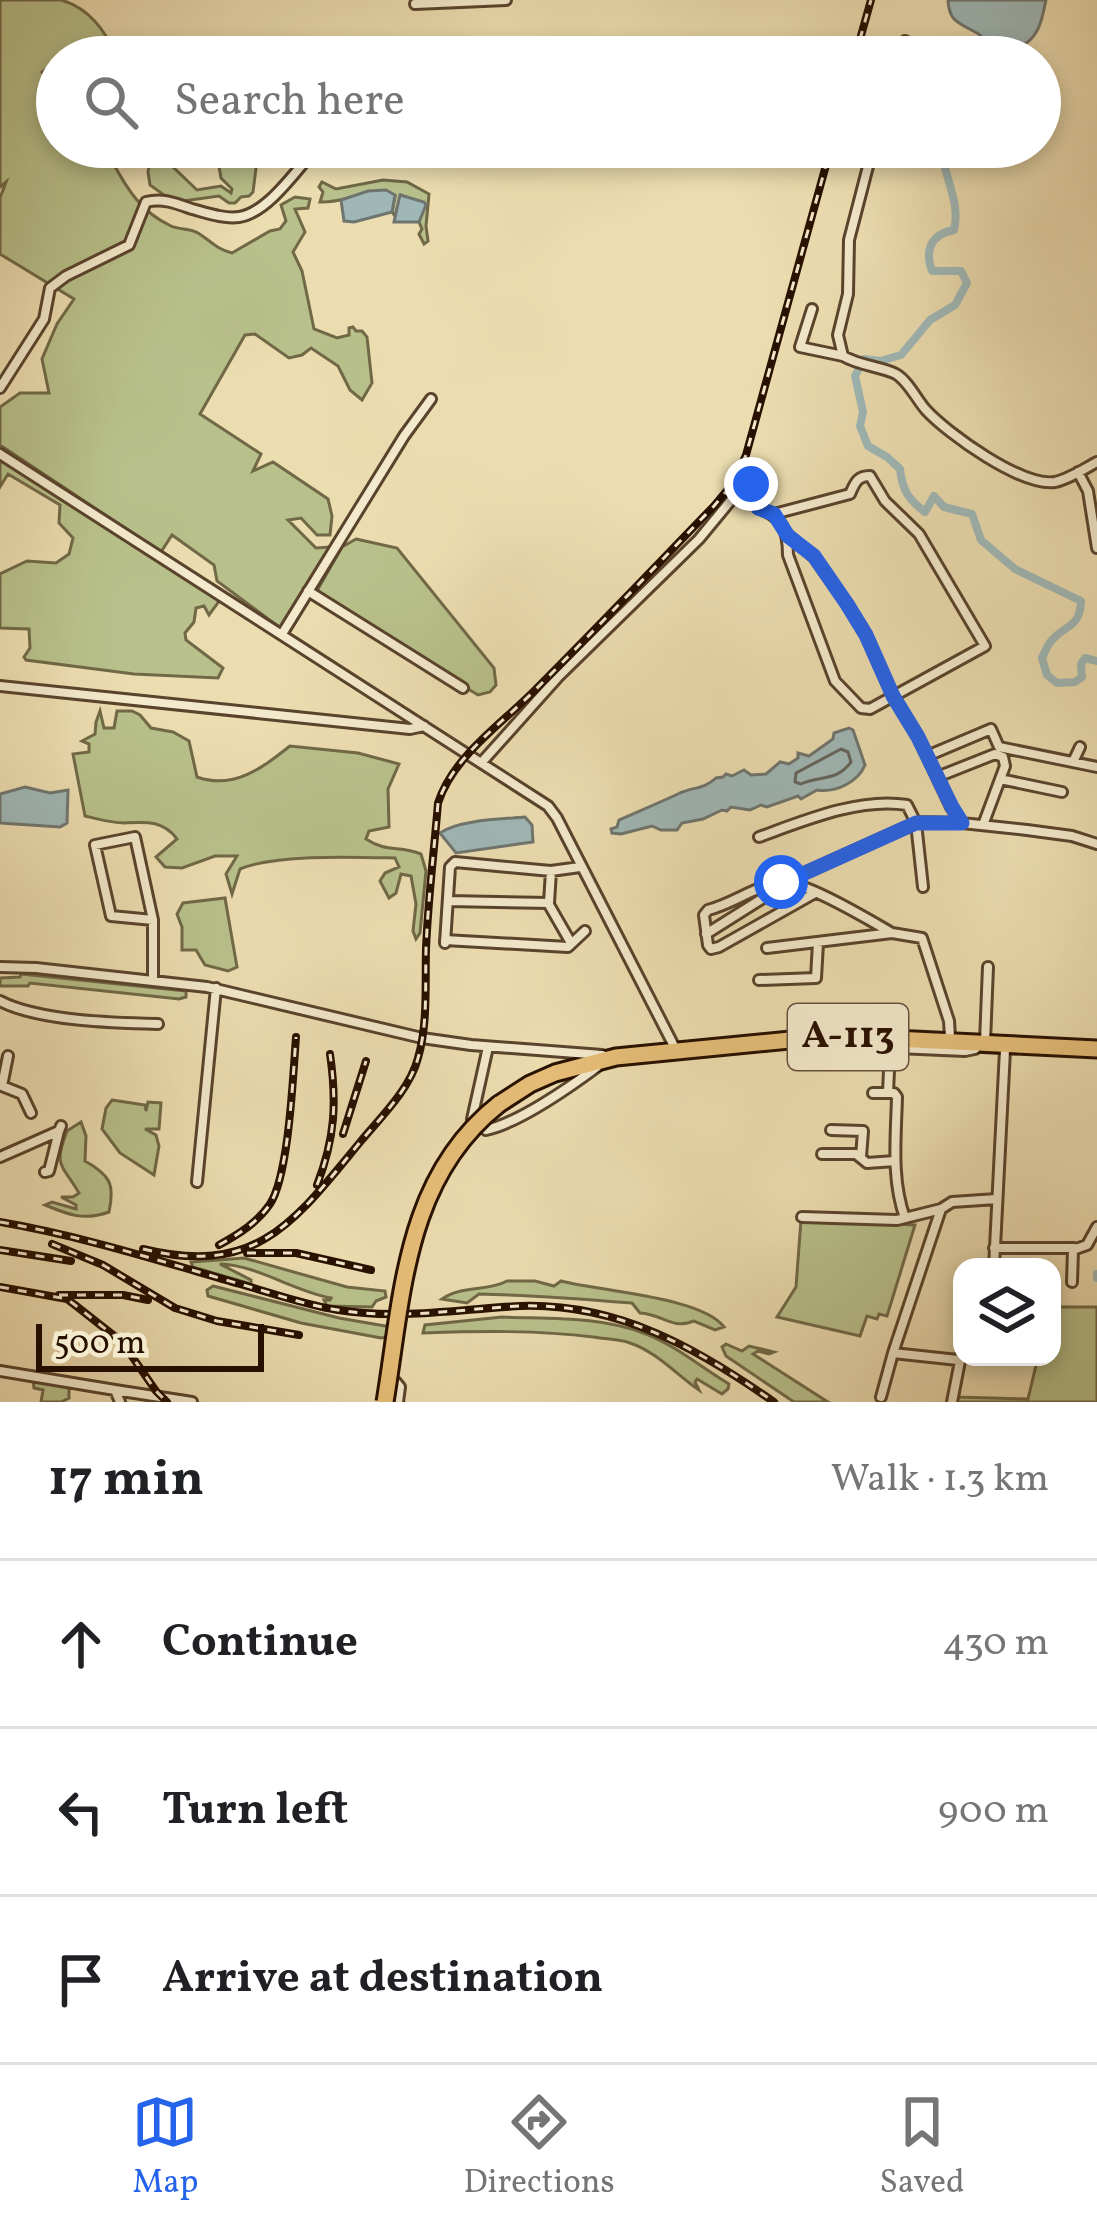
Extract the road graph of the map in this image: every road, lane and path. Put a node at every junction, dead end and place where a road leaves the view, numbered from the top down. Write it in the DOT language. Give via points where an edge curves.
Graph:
graph roads {
  1 [pos="506,0"];
  2 [pos="415,4"];
  3 [pos="298,168"];
  4 [pos="868,168"];
  5 [pos="812,309"];
  6 [pos="843,356"];
  7 [pos="0,388"];
  8 [pos="431,399"];
  9 [pos="0,454"];
  10 [pos="1097,462"];
  11 [pos="1078,472"];
  12 [pos="774,514"];
  13 [pos="788,536"];
  14 [pos="1097,548"];
  15 [pos="308,591"];
  16 [pos="282,634"];
  17 [pos="0,686"];
  18 [pos="463,688"];
  19 [pos="893,696"];
  20 [pos="425,725"];
  21 [pos="1080,747"];
  22 [pos="927,756"];
  23 [pos="482,762"];
  24 [pos="1073,762"];
  25 [pos="1097,766"];
  26 [pos="937,777"];
  27 [pos="1000,779"];
  28 [pos="1062,792"];
  29 [pos="916,823"];
  30 [pos="962,823"];
  31 [pos="983,825"];
  32 [pos="759,837"];
  33 [pos="1097,844"];
  34 [pos="580,867"];
  35 [pos="551,871"];
  36 [pos="787,882"];
  37 [pos="923,887"];
  38 [pos="815,893"];
  39 [pos="448,901"];
  40 [pos="548,903"];
  41 [pos="153,920"];
  42 [pos="585,931"];
  43 [pos="892,933"];
  44 [pos="706,934"];
  45 [pos="571,943"];
  46 [pos="818,943"];
  47 [pos="766,948"];
  48 [pos="0,967"];
  49 [pos="988,967"];
  50 [pos="759,980"];
  51 [pos="153,981"];
  52 [pos="216,988"];
  53 [pos="0,1000"];
  54 [pos="158,1024"];
  55 [pos="804,1043"];
  56 [pos="968,1043"];
  57 [pos="488,1047"];
  58 [pos="890,1047"];
  59 [pos="542,1050"];
  60 [pos="1005,1050"];
  61 [pos="676,1051"];
  62 [pos="1097,1051"];
  63 [pos="8,1056"];
  64 [pos="616,1057"];
  65 [pos="593,1072"];
  66 [pos="541,1082"];
  67 [pos="562,1092"];
  68 [pos="888,1093"];
  69 [pos="873,1094"];
  70 [pos="31,1113"];
  71 [pos="831,1130"];
  72 [pos="822,1154"];
  73 [pos="861,1156"];
  74 [pos="0,1157"];
  75 [pos="895,1161"];
  76 [pos="45,1172"];
  77 [pos="197,1183"];
  78 [pos="997,1199"];
  79 [pos="941,1209"];
  80 [pos="802,1217"];
  81 [pos="905,1218"];
  82 [pos="1097,1227"];
  83 [pos="994,1248"];
  84 [pos="1074,1248"];
  85 [pos="994,1258"];
  86 [pos="1072,1282"];
  87 [pos="893,1353"];
  88 [pos="953,1356"];
  89 [pos="958,1366"];
  90 [pos="0,1371"];
  91 [pos="115,1390"];
  92 [pos="881,1397"];
  93 [pos="120,1402"];
  94 [pos="192,1402"];
  95 [pos="388,1402"];
  96 [pos="952,1402"];
  1 -- 2 [label="street"];
  3 -- 7 [label="street" via="243,217 148,201 126,249 50,288 44,319"];
  4 -- 6 [label="street" via="849,240 838,335"];
  5 -- 6 [label="street" via="800,347"];
  6 -- 11 [label="street" via="901,377 940,424 1004,466 1046,482"];
  8 -- 15 [label="street"];
  9 -- 16 [label="street"];
  10 -- 11 [label="street"];
  11 -- 14 [label="street"];
  12 -- 13 [label="street"];
  12 -- 19 [label="street" via="850,494 856,480 870,476 920,534 985,646"];
  12 -- 23 [label="street" via="758,508 751,484 742,484 699,539"];
  13 -- 19 [label="street" via="836,587"];
  13 -- 19 [label="street" via="835,680 864,710"];
  15 -- 16 [label="street"];
  15 -- 18 [label="street"];
  16 -- 20 [label="street"];
  17 -- 20 [label="street"];
  19 -- 22 [label="street"];
  20 -- 23 [label="street"];
  21 -- 24 [label="street"];
  22 -- 24 [label="street" via="991,729 999,747"];
  22 -- 26 [label="street"];
  23 -- 34 [label="street" via="548,806"];
  24 -- 25 [label="street"];
  26 -- 27 [label="street" via="998,754 1005,762"];
  26 -- 30 [label="street"];
  27 -- 28 [label="street"];
  27 -- 31 [label="street"];
  29 -- 30 [label="street"];
  29 -- 32 [label="street" via="907,805 888,801"];
  29 -- 36 [label="street"];
  29 -- 37 [label="street"];
  30 -- 31 [label="street"];
  31 -- 33 [label="street"];
  34 -- 35 [label="street"];
  34 -- 61 [label="street"];
  35 -- 39 [label="street" via="454,862"];
  35 -- 40 [label="street"];
  36 -- 38 [label="street"];
  36 -- 44 [label="street"];
  36 -- 44 [label="street" via="709,909"];
  38 -- 43 [label="street"];
  38 -- 44 [label="street" via="714,950"];
  39 -- 40 [label="street"];
  39 -- 45 [label="street" via="445,942"];
  40 -- 45 [label="street"];
  41 -- 41 [label="street" via="111,916 95,845 135,837"];
  41 -- 51 [label="street"];
  42 -- 45 [label="street"];
  43 -- 46 [label="street"];
  43 -- 56 [label="street" via="924,940 949,1021"];
  46 -- 47 [label="street"];
  46 -- 50 [label="street" via="816,978"];
  48 -- 51 [label="street"];
  49 -- 56 [label="street"];
  51 -- 52 [label="street"];
  52 -- 57 [label="street"];
  52 -- 77 [label="street"];
  53 -- 54 [label="street" via="29,1011"];
  55 -- 56 [label="highway, А-113"];
  55 -- 58 [label="street"];
  55 -- 65 [label="highway, А-113" via="628,1060"];
  56 -- 58 [label="street" via="965,1051"];
  56 -- 60 [label="highway, А-113"];
  56 -- 61 [label="highway, А-113" via="826,1036"];
  56 -- 62 [label="highway, А-113"];
  57 -- 59 [label="street"];
  57 -- 67 [label="street" via="472,1119 484,1129"];
  58 -- 68 [label="street"];
  59 -- 64 [label="street"];
  59 -- 66 [label="street" via="554,1065"];
  60 -- 62 [label="highway, А-113"];
  60 -- 78 [label="street"];
  61 -- 64 [label="highway, А-113"];
  63 -- 70 [label="street" via="2,1086 22,1094"];
  64 -- 66 [label="highway, А-113"];
  65 -- 66 [label="highway, А-113"];
  65 -- 67 [label="street"];
  66 -- 67 [label="street"];
  66 -- 95 [label="highway, А-113, bridge" via="472,1127 422,1208"];
  68 -- 69 [label="street"];
  68 -- 75 [label="street" via="897,1097"];
  71 -- 73 [label="street" via="863,1131"];
  72 -- 73 [label="street"];
  73 -- 75 [label="street"];
  74 -- 76 [label="street" via="60,1129"];
  75 -- 81 [label="street"];
  78 -- 79 [label="street"];
  78 -- 83 [label="street"];
  79 -- 81 [label="street"];
  79 -- 87 [label="street"];
  80 -- 81 [label="street"];
  82 -- 84 [label="street" via="1088,1245"];
  83 -- 84 [label="street"];
  83 -- 85 [label="street"];
  84 -- 86 [label="street"];
  87 -- 88 [label="street"];
  87 -- 92 [label="street"];
  89 -- 96 [label="street"];
  90 -- 91 [label="street"];
  91 -- 93 [label="street"];
  91 -- 94 [label="street"];
}
